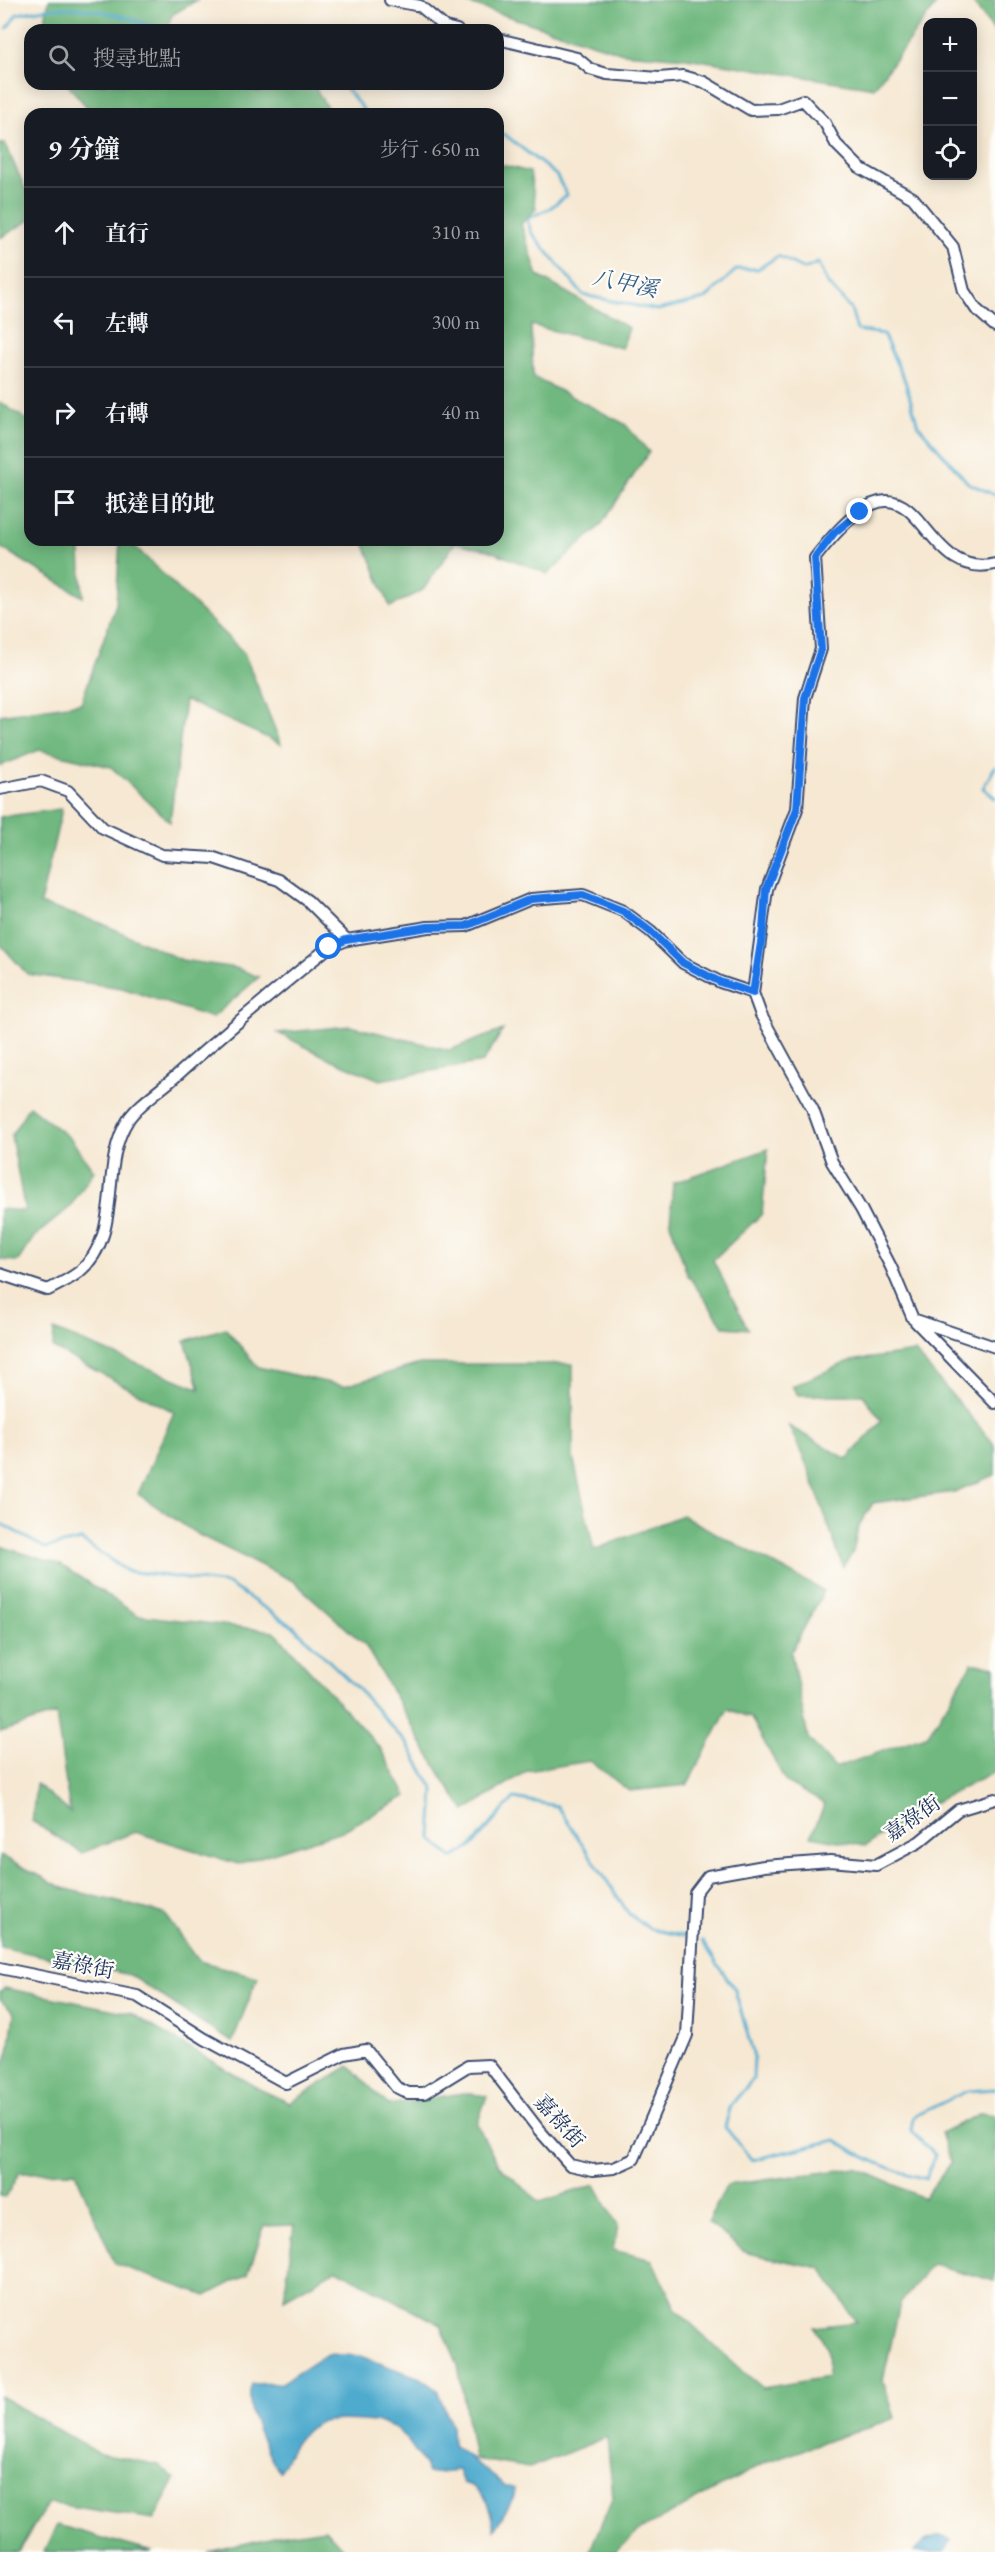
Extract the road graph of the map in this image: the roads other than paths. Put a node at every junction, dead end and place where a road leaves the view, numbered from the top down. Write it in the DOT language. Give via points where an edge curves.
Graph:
graph roads {
  1 [pos="390,0"];
  2 [pos="441,24"];
  3 [pos="504,40"];
  4 [pos="995,326"];
  5 [pos="995,564"];
  6 [pos="0,789"];
  7 [pos="346,940"];
  8 [pos="753,993"];
  9 [pos="0,1274"];
  10 [pos="913,1319"];
  11 [pos="995,1347"];
  12 [pos="995,1403"];
  13 [pos="995,1799"];
  14 [pos="0,1968"];
  1 -- 2 [label="street" via="420,6"];
  3 -- 4 [label="street" via="577,58 590,69 607,74 683,76 704,82 751,110 778,109 803,100 825,123 836,144 861,168 913,198 952,247 964,291"];
  5 -- 8 [label="street" via="984,567 966,563 947,552 907,507 898,501 881,499 834,533 815,558 821,649 805,698 797,809 766,889"];
  6 -- 7 [label="street" via="41,781 68,791 103,828 162,855 214,858 279,880 308,901"];
  7 -- 8 [label="street" via="428,927 466,926 531,899 583,895 623,911 683,963"];
  7 -- 9 [label="street" via="329,947 232,1026 129,1118 114,1149 102,1242 78,1273 48,1290"];
  8 -- 10 [label="street" via="813,1110 832,1162 891,1267"];
  10 -- 11 [label="street"];
  10 -- 12 [label="street"];
  13 -- 14 [label="street, 嘉祿街" via="958,1810 919,1842 876,1865 830,1861 764,1866 708,1876 695,1893 687,2036 634,2159 614,2168 593,2170 570,2165 489,2065 468,2066 424,2093 408,2093 396,2087 366,2050 344,2054 286,2083 137,1996"];
}
